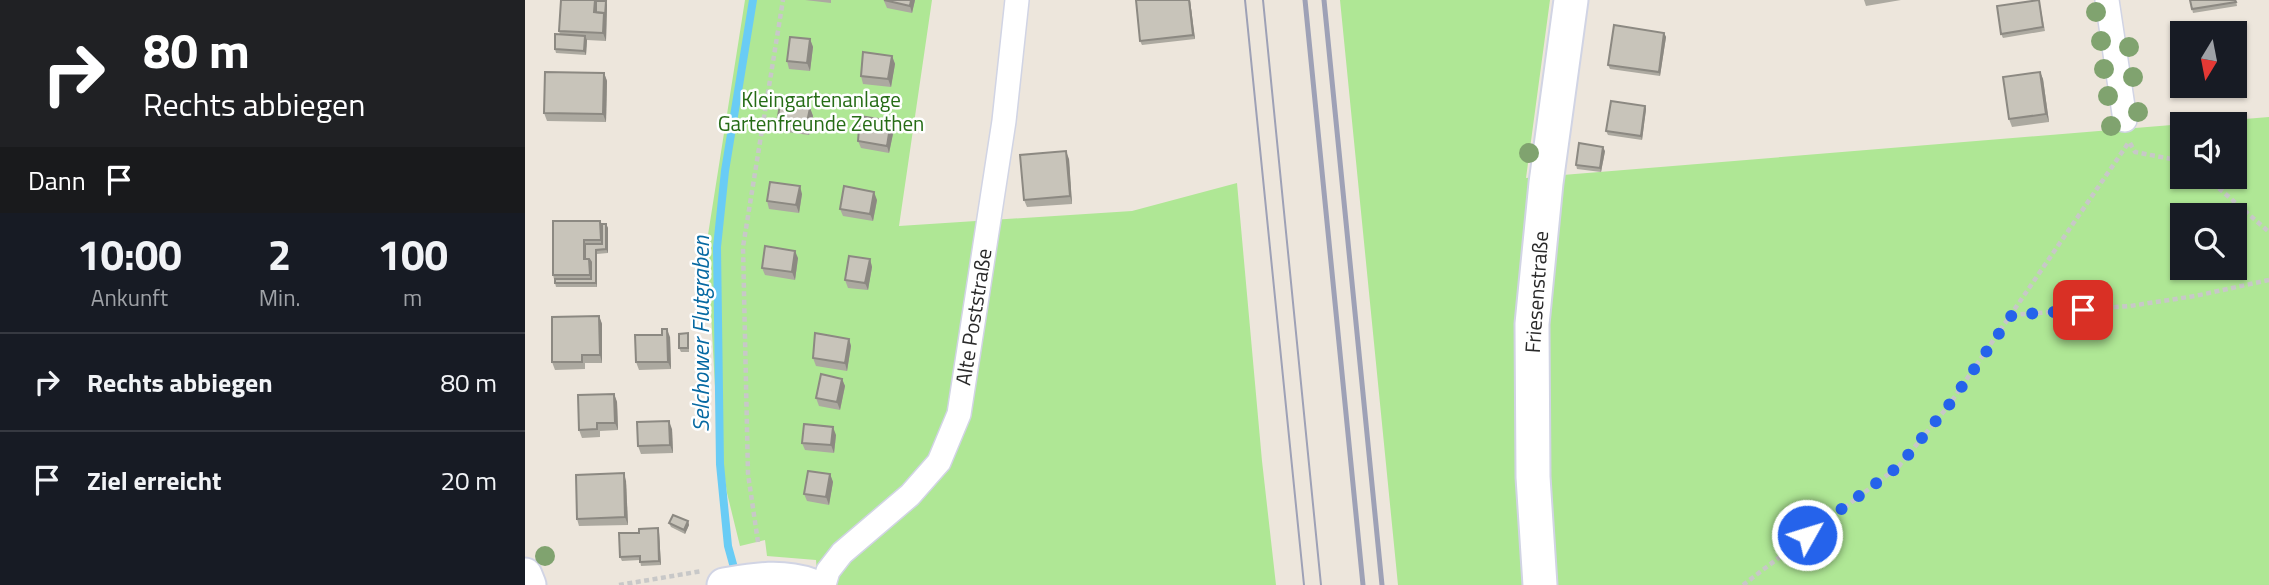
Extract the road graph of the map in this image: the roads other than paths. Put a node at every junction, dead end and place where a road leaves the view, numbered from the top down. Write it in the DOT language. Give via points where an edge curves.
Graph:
graph roads {
  1 [pos="1017,0"];
  2 [pos="1571,0"];
  3 [pos="2107,0"];
  4 [pos="2127,131"];
  5 [pos="525,575"];
  6 [pos="714,578"];
  7 [pos="529,585"];
  8 [pos="810,585"];
  9 [pos="824,585"];
  10 [pos="1540,585"];
  1 -- 9 [label="street, Alte Poststraße" via="1004,121 959,414 939,462 910,495 842,553"];
  2 -- 10 [label="street, Friesenstraße" via="1532,324 1533,477"];
  3 -- 4 [label="street"];
  5 -- 7 [label="street"];
  6 -- 8 [label="street" via="766,578"];
}
